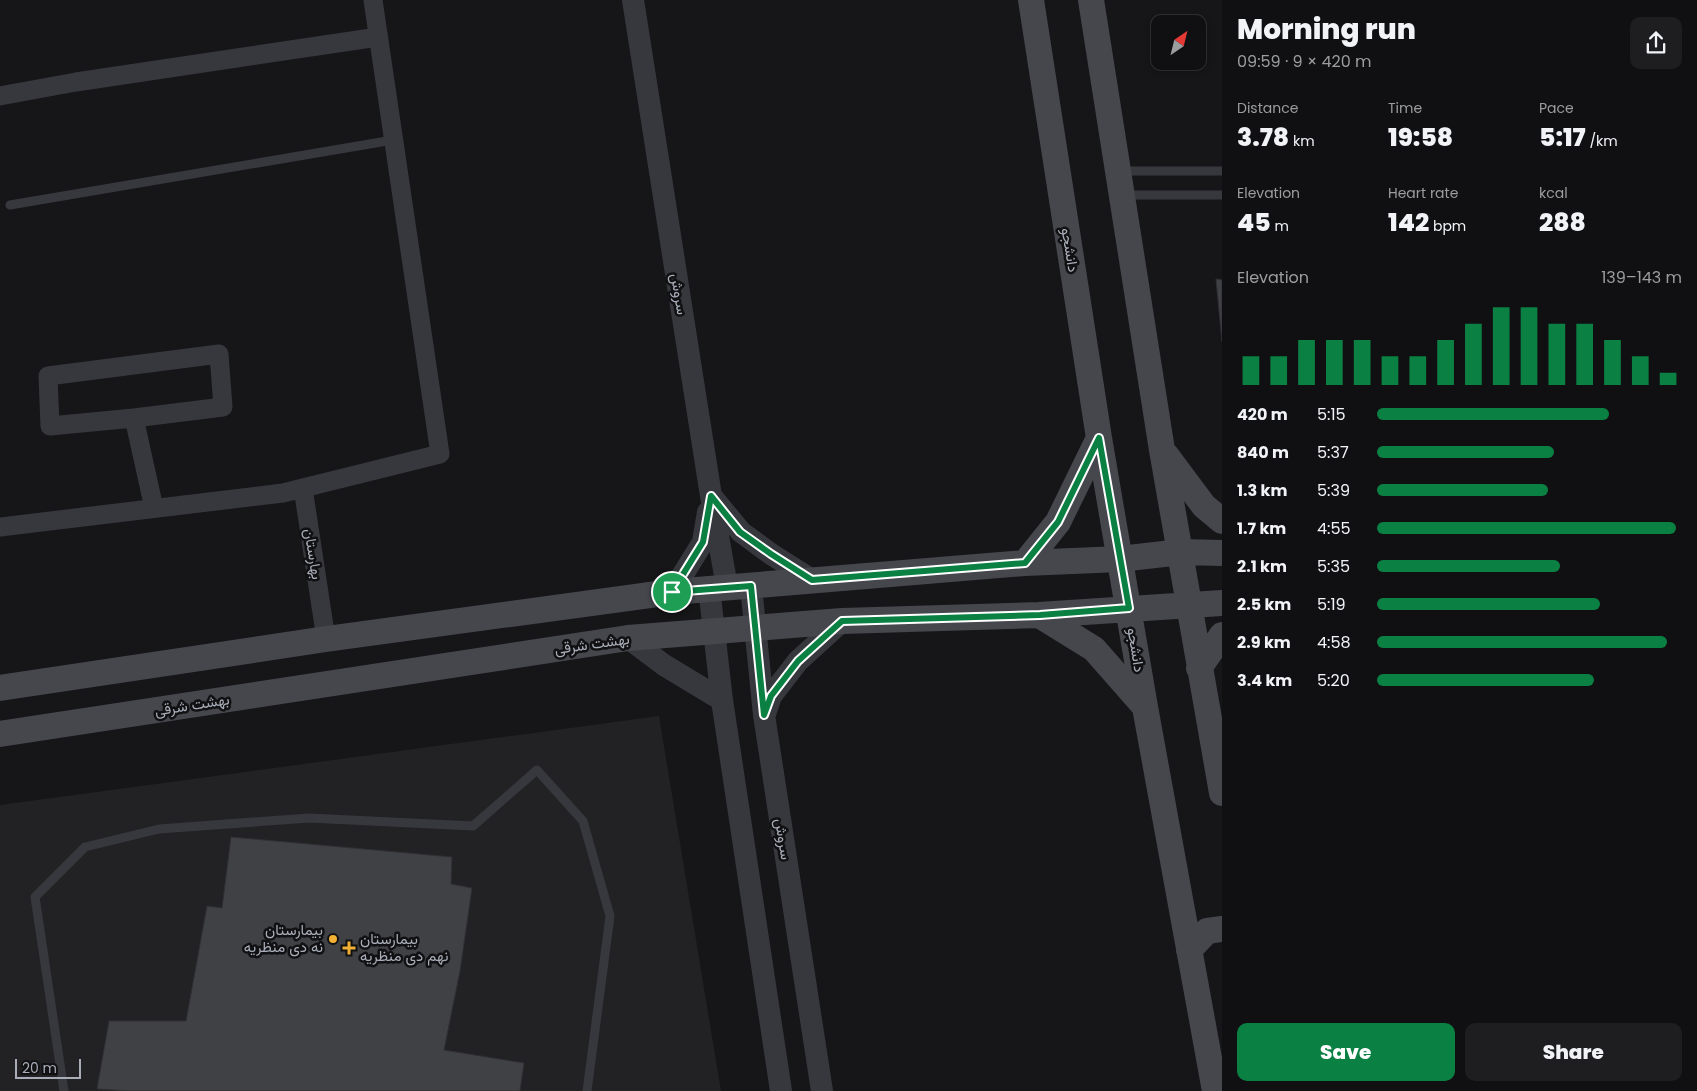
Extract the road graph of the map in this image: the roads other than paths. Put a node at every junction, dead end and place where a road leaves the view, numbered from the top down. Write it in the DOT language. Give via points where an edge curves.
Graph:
graph roads {
  1 [pos="372,0"];
  2 [pos="633,0"];
  3 [pos="1031,0"];
  4 [pos="1091,0"];
  5 [pos="378,37"];
  6 [pos="0,96"];
  7 [pos="394,140"];
  8 [pos="1222,171"];
  9 [pos="1120,183"];
  10 [pos="1222,195"];
  11 [pos="10,204"];
  12 [pos="134,418"];
  13 [pos="1099,438"];
  14 [pos="1162,450"];
  15 [pos="303,488"];
  16 [pos="711,496"];
  17 [pos="154,508"];
  18 [pos="1222,521"];
  19 [pos="0,527"];
  20 [pos="1181,552"];
  21 [pos="1222,553"];
  22 [pos="1120,559"];
  23 [pos="1025,563"];
  24 [pos="812,580"];
  25 [pos="729,587"];
  26 [pos="672,592"];
  27 [pos="1222,603"];
  28 [pos="1189,604"];
  29 [pos="1129,608"];
  30 [pos="1040,615"];
  31 [pos="842,621"];
  32 [pos="756,628"];
  33 [pos="714,631"];
  34 [pos="1222,635"];
  35 [pos="628,638"];
  36 [pos="326,639"];
  37 [pos="1199,668"];
  38 [pos="0,688"];
  39 [pos="722,700"];
  40 [pos="1145,707"];
  41 [pos="764,715"];
  42 [pos="0,734"];
  43 [pos="1222,793"];
  44 [pos="1222,929"];
  45 [pos="1189,950"];
  46 [pos="64,1091"];
  47 [pos="587,1091"];
  48 [pos="781,1091"];
  49 [pos="822,1091"];
  50 [pos="1215,1091"];
  1 -- 5 [label="street"];
  2 -- 16 [label="street, سروش"];
  3 -- 13 [label="main road, دانشجو"];
  4 -- 9 [label="main road"];
  5 -- 6 [label="street"];
  5 -- 7 [label="street"];
  7 -- 11 [label="lane"];
  7 -- 15 [label="street" via="440,454"];
  8 -- 9 [label="lane"];
  9 -- 10 [label="lane"];
  9 -- 14 [label="main road"];
  12 -- 12 [label="street" via="223,407 219,354 48,376 50,426"];
  12 -- 17 [label="street"];
  13 -- 22 [label="main road, دانشجو"];
  13 -- 23 [label="main road" via="1058,522"];
  14 -- 18 [label="main road" via="1204,506"];
  14 -- 20 [label="main road"];
  15 -- 17 [label="street"];
  15 -- 36 [label="street, بهارستان"];
  16 -- 24 [label="street" via="740,532"];
  16 -- 25 [label="street, سروش"];
  16 -- 26 [label="street" via="703,542"];
  17 -- 19 [label="street"];
  20 -- 21 [label="main road"];
  20 -- 22 [label="main road"];
  20 -- 28 [label="main road"];
  22 -- 23 [label="main road"];
  22 -- 29 [label="main road, دانشجو"];
  23 -- 24 [label="main road"];
  24 -- 25 [label="main road"];
  25 -- 26 [label="main road"];
  25 -- 32 [label="street, سروش"];
  25 -- 33 [label="street, سروش"];
  26 -- 36 [label="main road"];
  27 -- 28 [label="main road, بهشت شرقی"];
  28 -- 29 [label="main road, بهشت شرقی"];
  28 -- 37 [label="main road"];
  29 -- 30 [label="main road, بهشت شرقی"];
  29 -- 40 [label="main road, دانشجو"];
  30 -- 31 [label="main road, بهشت شرقی"];
  30 -- 40 [label="main road" via="1094,649"];
  31 -- 32 [label="main road, بهشت شرقی"];
  31 -- 41 [label="street" via="798,661 771,696"];
  32 -- 33 [label="main road, بهشت شرقی"];
  32 -- 41 [label="street, سروش"];
  33 -- 35 [label="main road, بهشت شرقی"];
  33 -- 39 [label="street, سروش"];
  34 -- 37 [label="main road"];
  35 -- 39 [label="street" via="664,665"];
  35 -- 42 [label="main road, بهشت شرقی"];
  36 -- 38 [label="main road"];
  37 -- 43 [label="main road"];
  39 -- 48 [label="street, سروش"];
  40 -- 45 [label="main road, دانشجو"];
  41 -- 49 [label="street, سروش"];
  44 -- 45 [label="main road" via="1207,931"];
  45 -- 50 [label="main road, دانشجو"];
  46 -- 47 [label="lane" via="35,897 86,847 158,829 310,818 473,826 537,770 583,821 610,916"];
}
